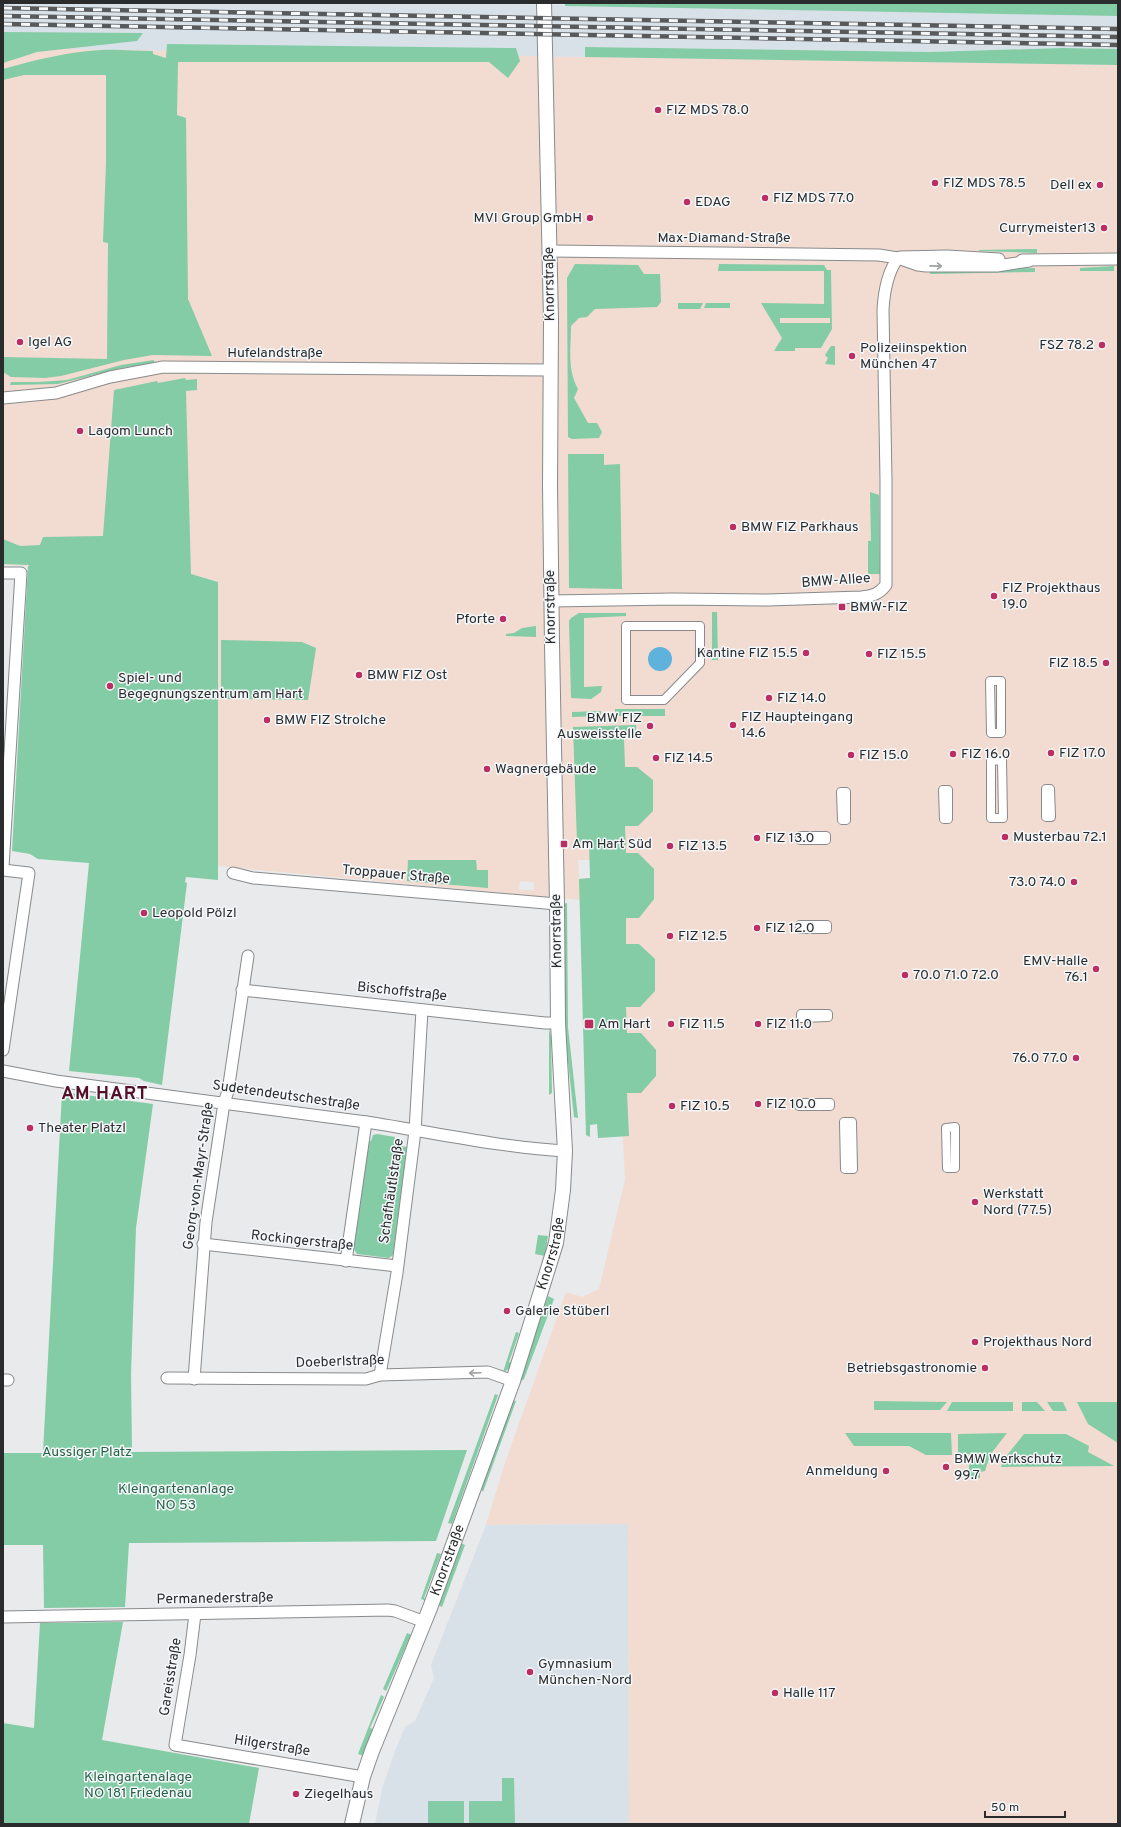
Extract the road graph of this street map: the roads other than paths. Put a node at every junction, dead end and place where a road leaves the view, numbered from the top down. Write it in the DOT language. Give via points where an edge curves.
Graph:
graph roads {
  1 [pos="544,3"];
  2 [pos="550,251"];
  3 [pos="898,258"];
  4 [pos="1118,259"];
  5 [pos="551,370"];
  6 [pos="3,398"];
  7 [pos="3,573"];
  8 [pos="551,601"];
  9 [pos="700,663"];
  10 [pos="8,726"];
  11 [pos="991,733"];
  12 [pos="991,818"];
  13 [pos="3,867"];
  14 [pos="3,870"];
  15 [pos="233,873"];
  16 [pos="557,904"];
  17 [pos="248,956"];
  18 [pos="242,990"];
  19 [pos="422,1010"];
  20 [pos="558,1023"];
  21 [pos="3,1050"];
  22 [pos="3,1071"];
  23 [pos="224,1103"];
  24 [pos="366,1122"];
  25 [pos="415,1131"];
  26 [pos="565,1150"];
  27 [pos="845,1169"];
  28 [pos="203,1244"];
  29 [pos="346,1261"];
  30 [pos="397,1266"];
  31 [pos="380,1376"];
  32 [pos="167,1378"];
  33 [pos="194,1379"];
  34 [pos="512,1381"];
  35 [pos="195,1614"];
  36 [pos="3,1617"];
  37 [pos="425,1622"];
  38 [pos="175,1745"];
  39 [pos="363,1777"];
  40 [pos="352,1824"];
  1 -- 2 [label="street, Knorrstraße"];
  2 -- 3 [label="street, Max-Diamand-Straße" via="666,254 840,253"];
  2 -- 5 [label="street, Knorrstraße"];
  3 -- 4 [label="street, Max-Diamand-Straße" via="926,266 997,266 1029,261"];
  3 -- 8 [label="street, BMW-Allee" via="890,269 883,310 886,584 880,592 874,596 861,597 768,600"];
  5 -- 6 [label="street, Hufelandstraße" via="163,367 110,377 56,393"];
  5 -- 8 [label="street, Knorrstraße"];
  7 -- 10 [label="street" via="21,573"];
  8 -- 16 [label="street, Knorrstraße"];
  9 -- 9 [label="street" via="700,626 626,626 626,700 664,700"];
  10 -- 13 [label="street"];
  11 -- 11 [label="street" via="1001,733 1001,681 990,681"];
  12 -- 12 [label="street" via="1003,818 1002,760 991,761"];
  14 -- 21 [label="street" via="29,873"];
  15 -- 16 [label="street, Troppauer Straße" via="253,878"];
  16 -- 20 [label="street, Knorrstraße"];
  17 -- 18 [label="street, Georg-von-Mayr-Straße"];
  18 -- 19 [label="street, Bischoffstraße"];
  18 -- 23 [label="street, Georg-von-Mayr-Straße" via="228,1091"];
  19 -- 20 [label="street, Bischoffstraße"];
  19 -- 25 [label="street, Schafhäutlstraße"];
  20 -- 26 [label="street, Knorrstraße"];
  22 -- 23 [label="street, Sudetendeutschestraße" via="56,1081"];
  23 -- 24 [label="street, Sudetendeutschestraße"];
  23 -- 28 [label="street, Georg-von-Mayr-Straße"];
  24 -- 25 [label="street, Sudetendeutschestraße"];
  24 -- 29 [label="street"];
  25 -- 26 [label="street, Sudetendeutschestraße" via="531,1148"];
  25 -- 30 [label="street, Schafhäutlstraße"];
  26 -- 34 [label="street, Knorrstraße" via="556,1243"];
  27 -- 27 [label="street" via="853,1169 852,1122 844,1122"];
  28 -- 29 [label="street, Rockingerstraße"];
  28 -- 33 [label="street, Georg-von-Mayr-Straße"];
  29 -- 30 [label="street, Rockingerstraße"];
  30 -- 31 [label="street, Schafhäutlstraße"];
  31 -- 33 [label="street, Doeberlstraße" via="366,1379"];
  34 -- 31 [label="street, Doeberlstraße, one-way" via="488,1372"];
  32 -- 33 [label="street, Doeberlstraße"];
  34 -- 37 [label="street, Knorrstraße"];
  35 -- 36 [label="street, Permanederstraße"];
  35 -- 37 [label="street, Permanederstraße" via="395,1611"];
  35 -- 38 [label="street, Gareisstraße"];
  37 -- 39 [label="street, Knorrstraße"];
  38 -- 39 [label="street, Hilgerstraße"];
  39 -- 40 [label="street, Knorrstraße"];
}
